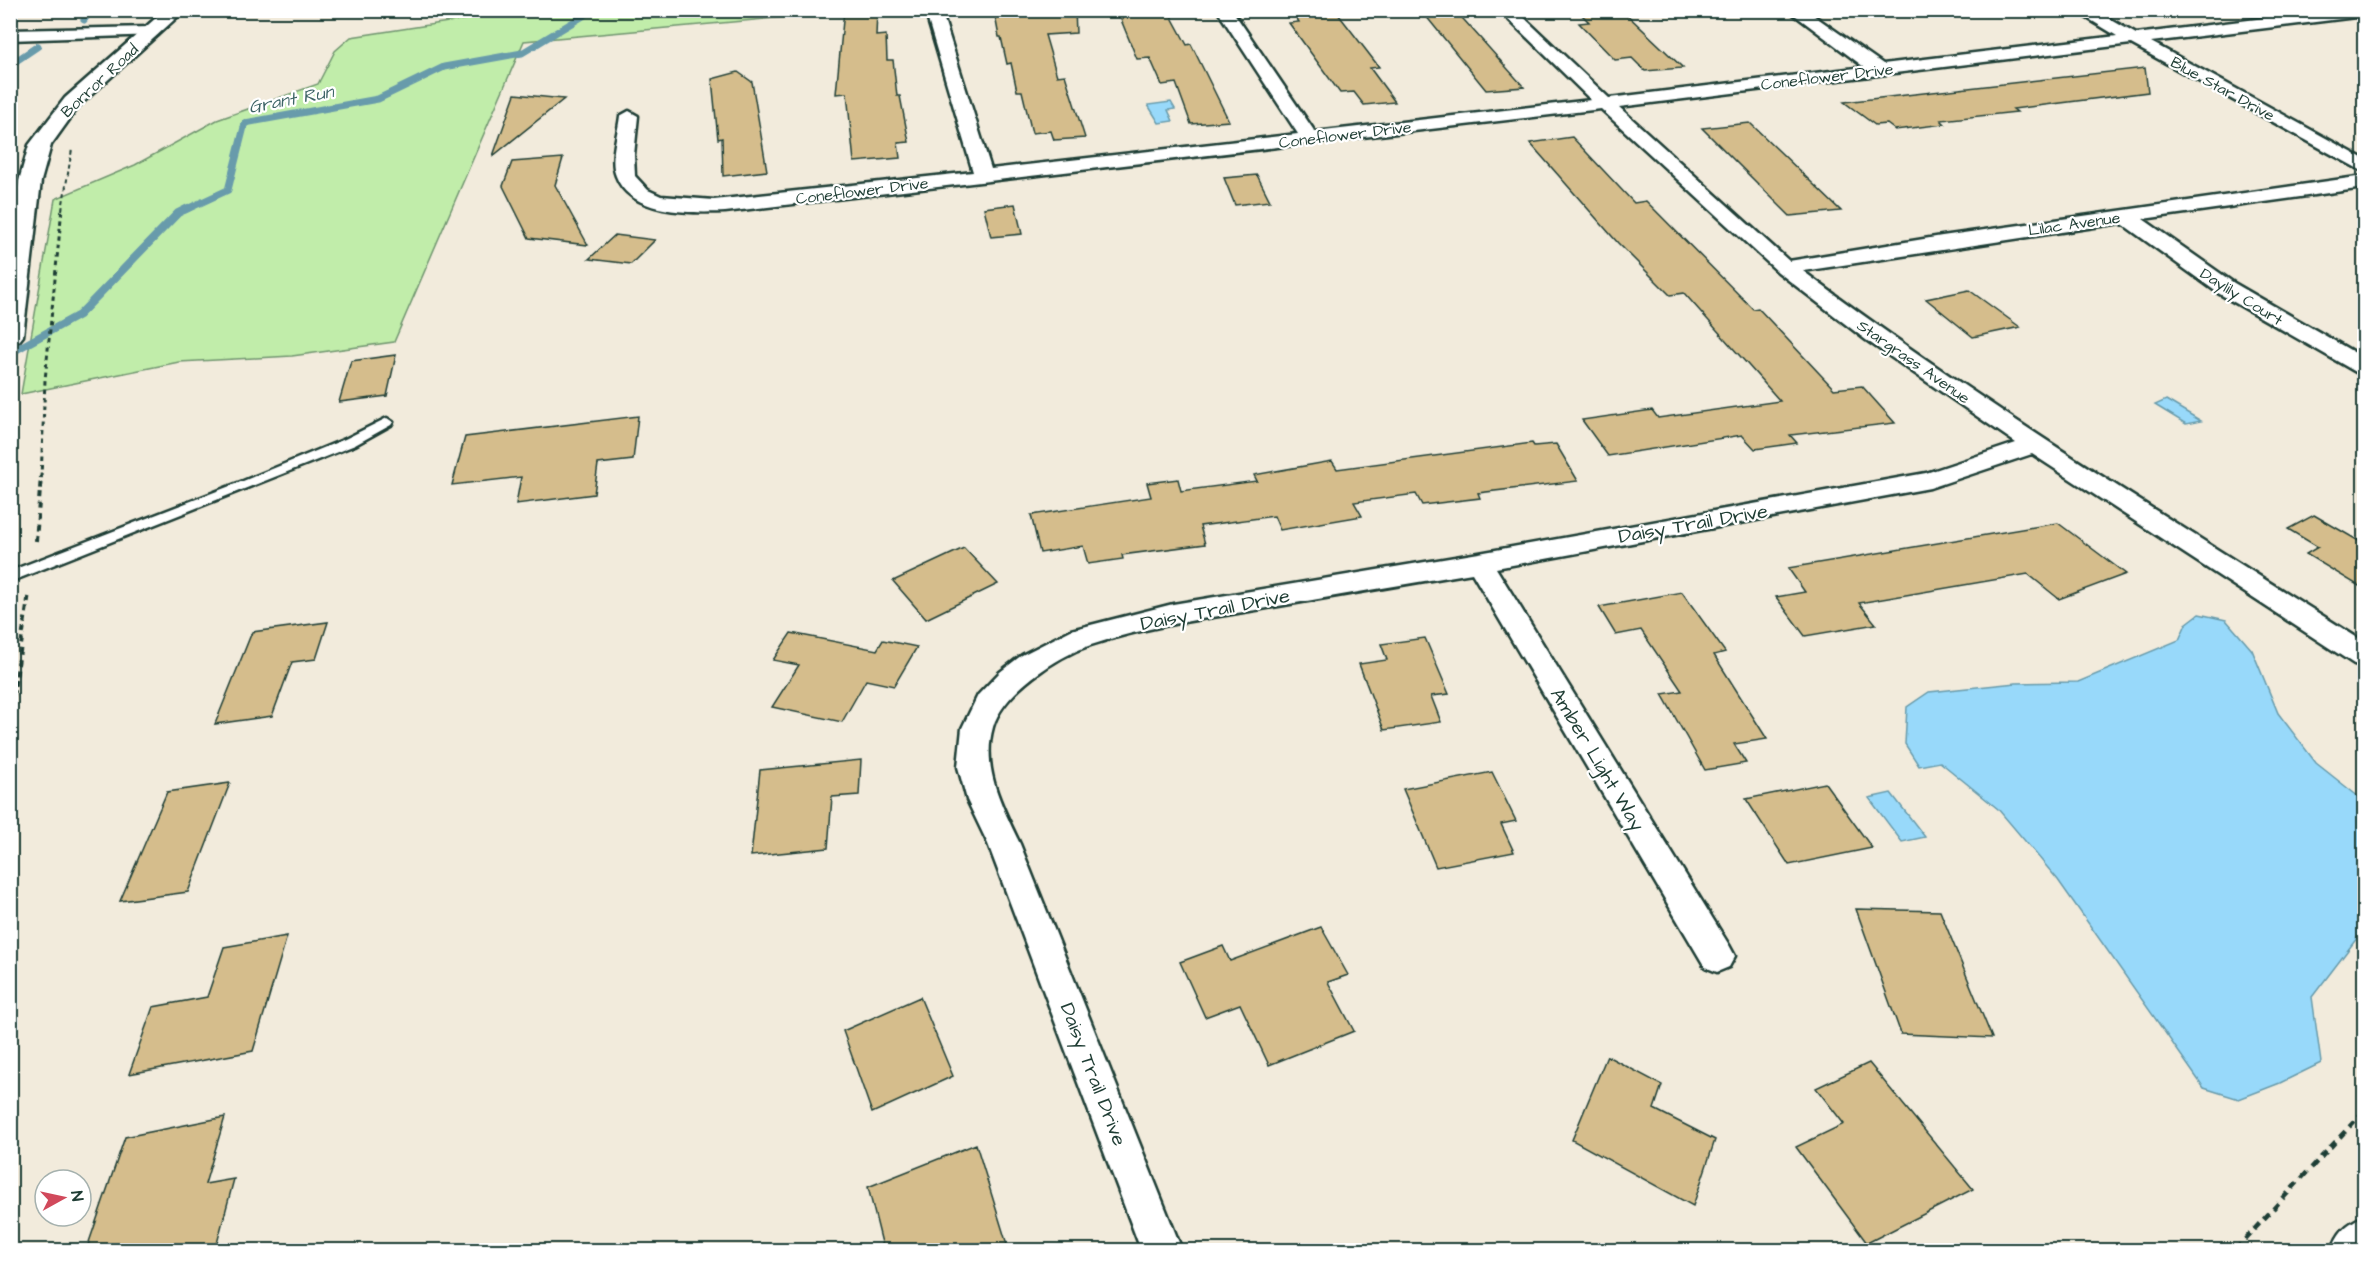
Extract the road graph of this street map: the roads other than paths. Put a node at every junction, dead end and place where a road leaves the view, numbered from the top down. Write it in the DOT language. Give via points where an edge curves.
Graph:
graph roads {
  1 [pos="176,10"];
  2 [pos="933,10"];
  3 [pos="1224,10"];
  4 [pos="1506,10"];
  5 [pos="1795,10"];
  6 [pos="2081,10"];
  7 [pos="2364,11"];
  8 [pos="151,32"];
  9 [pos="10,35"];
  10 [pos="2133,39"];
  11 [pos="1880,70"];
  12 [pos="1605,102"];
  13 [pos="629,116"];
  14 [pos="1310,138"];
  15 [pos="2364,165"];
  16 [pos="984,176"];
  17 [pos="2364,182"];
  18 [pos="2125,216"];
  19 [pos="1785,268"];
  20 [pos="10,336"];
  21 [pos="2364,367"];
  22 [pos="387,422"];
  23 [pos="2035,445"];
  24 [pos="1479,562"];
  25 [pos="10,577"];
  26 [pos="2364,656"];
  27 [pos="1717,956"];
  28 [pos="2364,1240"];
  29 [pos="1161,1251"];
  30 [pos="2356,1251"];
  1 -- 8 [label="street"];
  2 -- 16 [label="street"];
  3 -- 14 [label="street"];
  4 -- 12 [label="street, Stargrass Avenue"];
  5 -- 11 [label="street"];
  6 -- 10 [label="street, Blue Star Drive"];
  7 -- 10 [label="street, Coneflower Drive"];
  8 -- 9 [label="street, Borror Road"];
  8 -- 20 [label="street, Borror Road" via="72,102 40,146 30,181"];
  10 -- 11 [label="street, Coneflower Drive"];
  10 -- 15 [label="street, Blue Star Drive"];
  11 -- 12 [label="street, Coneflower Drive"];
  12 -- 14 [label="street, Coneflower Drive"];
  12 -- 19 [label="street, Stargrass Avenue"];
  13 -- 16 [label="street, Coneflower Drive" via="624,174 629,184 655,200 677,205 725,206"];
  14 -- 16 [label="street, Coneflower Drive"];
  17 -- 18 [label="street, Lilac Avenue"];
  18 -- 19 [label="street, Lilac Avenue"];
  18 -- 21 [label="street, Daylily Court" via="2226,288"];
  19 -- 23 [label="street, Stargrass Avenue" via="1874,335"];
  22 -- 25 [label="lane" via="350,442"];
  23 -- 24 [label="street, Daisy Trail Drive" via="1930,480"];
  23 -- 26 [label="street, Stargrass Avenue"];
  24 -- 27 [label="street, Amber Light Way"];
  24 -- 29 [label="street, Daisy Trail Drive" via="1173,614 1081,637 1032,663 1010,680 989,703 977,728 974,767 983,800 1004,843"];
  28 -- 30 [label="street"];
}
